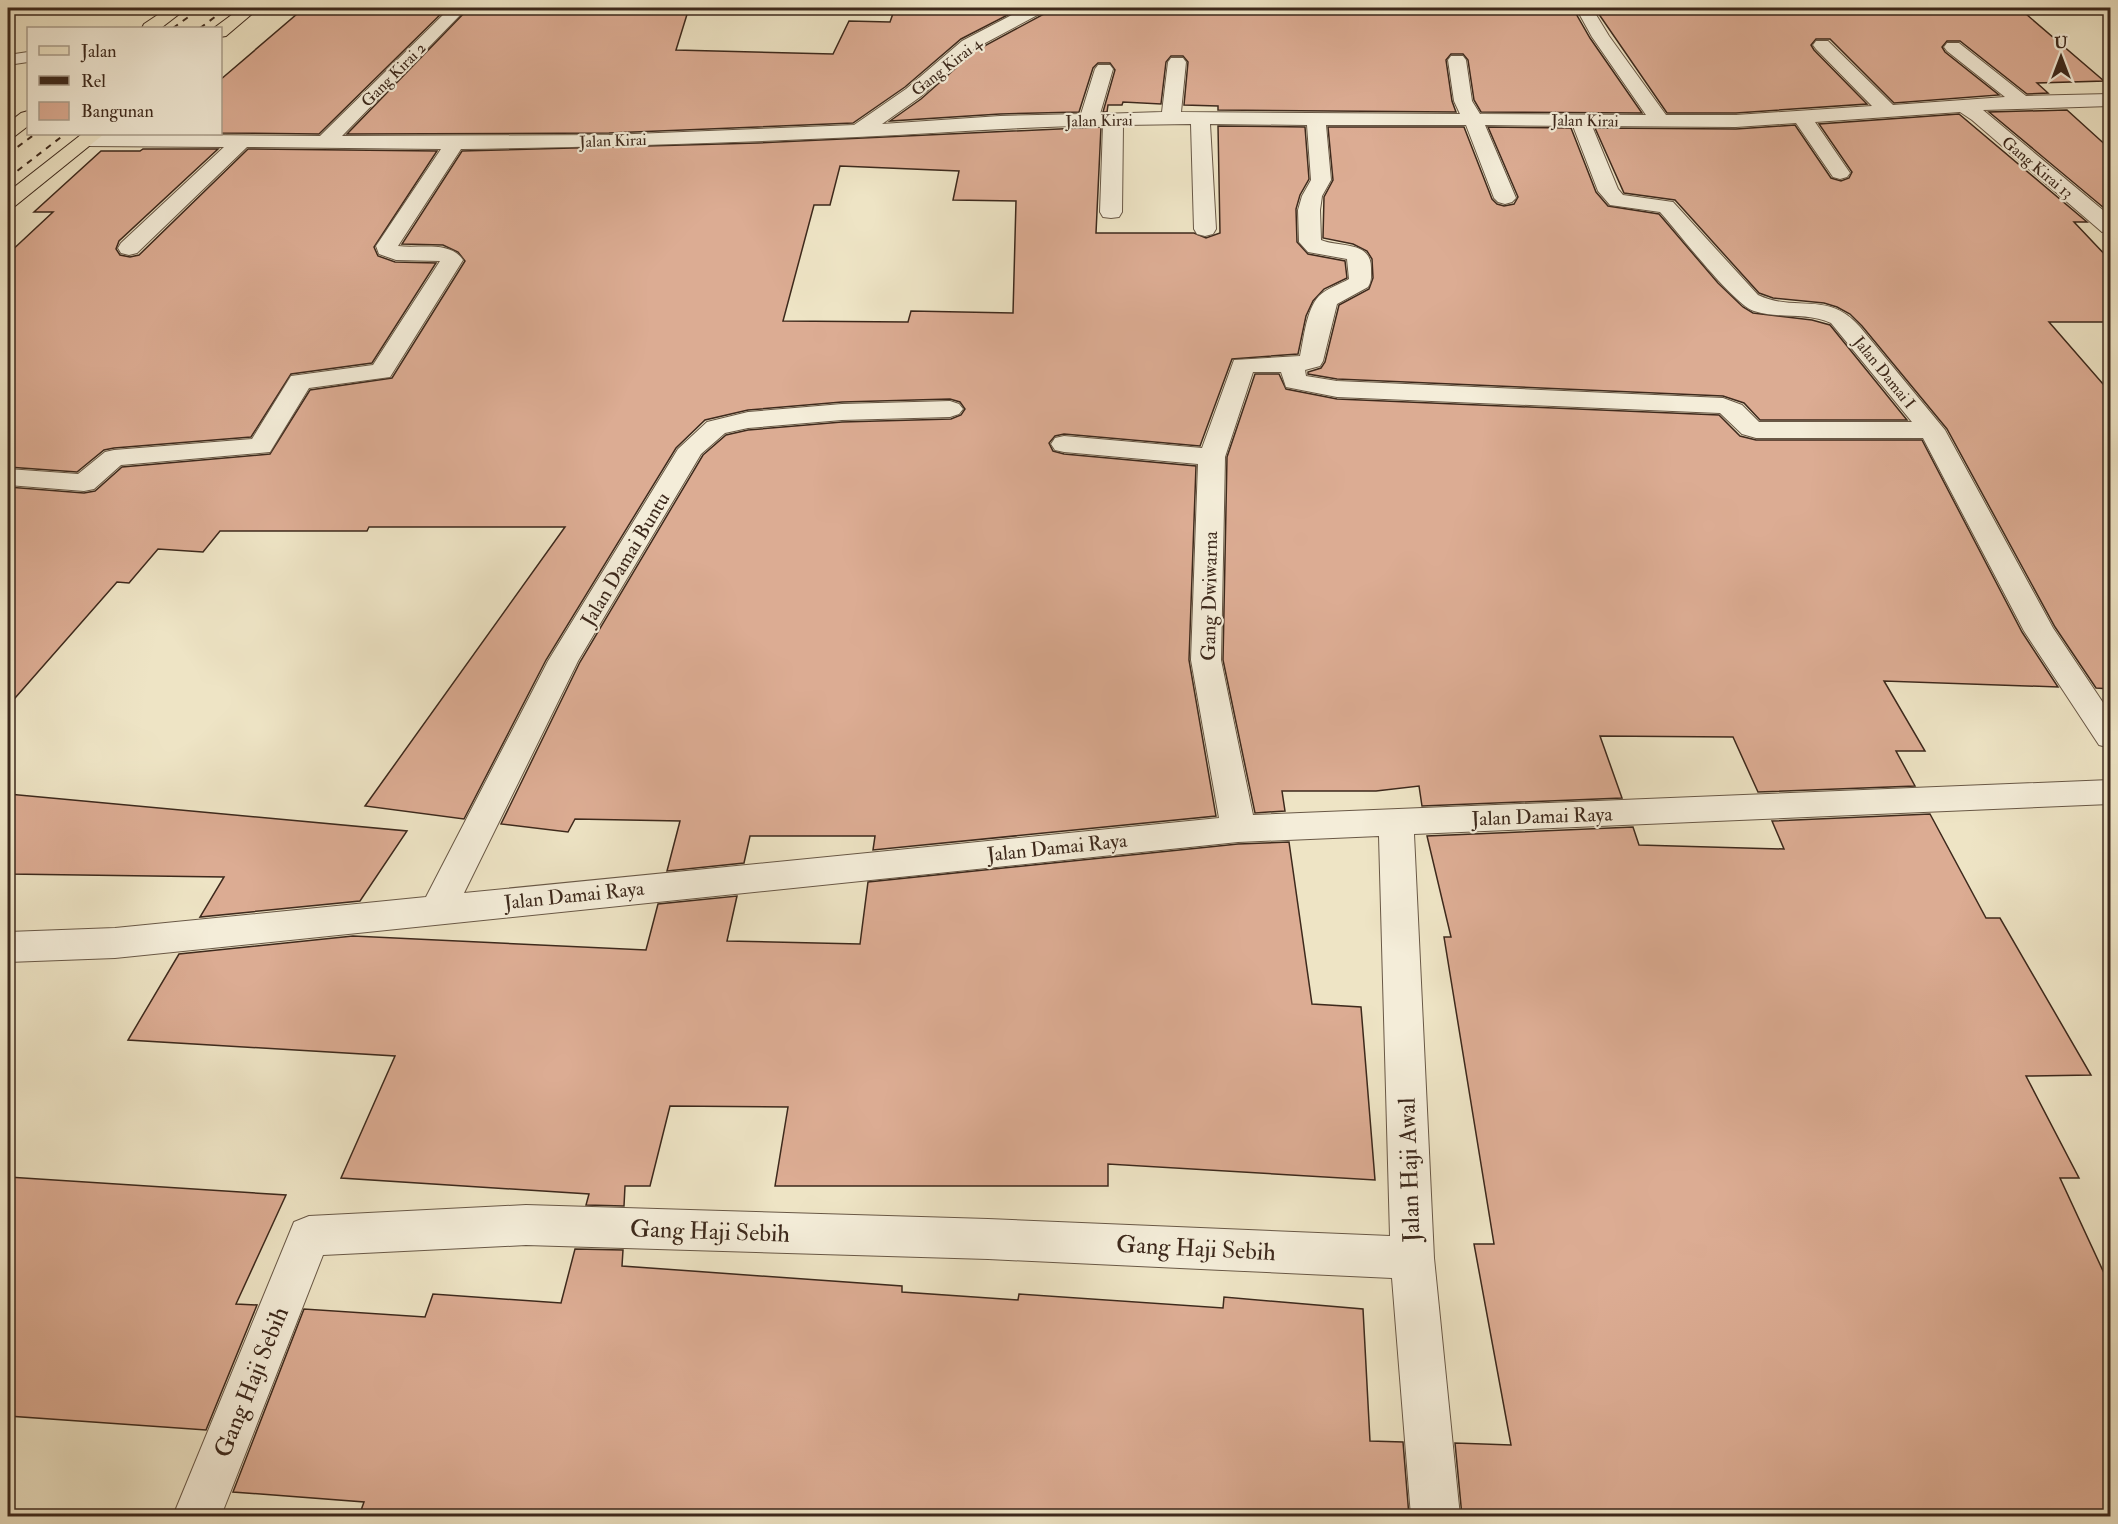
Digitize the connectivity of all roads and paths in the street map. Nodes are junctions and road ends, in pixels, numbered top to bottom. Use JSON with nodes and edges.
{"nodes":[{"id":1,"x":179,"y":8,"type":"edge"},
{"id":2,"x":251,"y":8,"type":"edge"},
{"id":3,"x":459,"y":8,"type":"edge"},
{"id":4,"x":1037,"y":8,"type":"edge"},
{"id":5,"x":1584,"y":8,"type":"edge"},
{"id":6,"x":151,"y":27,"type":"edge"},
{"id":7,"x":222,"y":30,"type":"edge"},
{"id":8,"x":1822,"y":45,"type":"dead end"},
{"id":9,"x":1953,"y":47,"type":"dead end"},
{"id":10,"x":27,"y":57,"type":"edge"},
{"id":11,"x":8,"y":60,"type":"edge"},
{"id":12,"x":1457,"y":60,"type":"dead end"},
{"id":13,"x":1177,"y":62,"type":"dead end"},
{"id":14,"x":1104,"y":69,"type":"dead end"},
{"id":15,"x":2110,"y":100,"type":"edge"},
{"id":16,"x":2022,"y":102,"type":"junction"},
{"id":17,"x":1965,"y":107,"type":"junction"},
{"id":18,"x":1890,"y":112,"type":"junction"},
{"id":19,"x":1802,"y":117,"type":"junction"},
{"id":20,"x":27,"y":118,"type":"edge"},
{"id":21,"x":1171,"y":118,"type":"junction"},
{"id":22,"x":1200,"y":118,"type":"junction"},
{"id":23,"x":1113,"y":119,"type":"junction"},
{"id":24,"x":1473,"y":119,"type":"junction"},
{"id":25,"x":1089,"y":120,"type":"junction"},
{"id":26,"x":1316,"y":120,"type":"junction"},
{"id":27,"x":1580,"y":120,"type":"junction"},
{"id":28,"x":1661,"y":122,"type":"junction"},
{"id":29,"x":859,"y":131,"type":"junction"},
{"id":30,"x":8,"y":132,"type":"edge"},
{"id":31,"x":91,"y":136,"type":"edge"},
{"id":32,"x":243,"y":140,"type":"junction"},
{"id":33,"x":326,"y":141,"type":"junction"},
{"id":34,"x":455,"y":143,"type":"junction"},
{"id":35,"x":1840,"y":174,"type":"dead end"},
{"id":36,"x":1505,"y":198,"type":"dead end"},
{"id":37,"x":8,"y":202,"type":"edge"},
{"id":38,"x":1111,"y":212,"type":"dead end"},
{"id":39,"x":2110,"y":227,"type":"edge"},
{"id":40,"x":1205,"y":229,"type":"dead end"},
{"id":41,"x":129,"y":248,"type":"dead end"},
{"id":42,"x":1292,"y":365,"type":"junction"},
{"id":43,"x":950,"y":409,"type":"dead end"},
{"id":44,"x":1932,"y":430,"type":"junction"},
{"id":45,"x":1064,"y":444,"type":"dead end"},
{"id":46,"x":1212,"y":457,"type":"junction"},
{"id":47,"x":8,"y":477,"type":"edge"},
{"id":48,"x":2110,"y":737,"type":"edge"},
{"id":49,"x":2110,"y":792,"type":"edge"},
{"id":50,"x":1396,"y":822,"type":"junction"},
{"id":51,"x":1238,"y":829,"type":"junction"},
{"id":52,"x":438,"y":909,"type":"junction"},
{"id":53,"x":8,"y":947,"type":"edge"},
{"id":54,"x":1412,"y":1258,"type":"junction"},
{"id":55,"x":197,"y":1516,"type":"edge"},
{"id":56,"x":1436,"y":1516,"type":"edge"}],
"edges":[{"from":1,"to":6,"type":"main road"},
{"from":2,"to":7,"type":"main road"},
{"from":3,"to":33,"type":"street","name":"Gang Kirai 2"},
{"from":4,"to":29,"type":"street","name":"Gang Kirai 4"},
{"from":5,"to":28,"type":"street"},
{"from":8,"to":18,"type":"street"},
{"from":9,"to":16,"type":"street"},
{"from":10,"to":11,"type":"lane"},
{"from":12,"to":24,"type":"street"},
{"from":13,"to":21,"type":"street"},
{"from":14,"to":25,"type":"street"},
{"from":15,"to":16,"type":"street","name":"Jalan Kirai"},
{"from":16,"to":17,"type":"street","name":"Jalan Kirai"},
{"from":17,"to":18,"type":"street","name":"Jalan Kirai"},
{"from":17,"to":39,"type":"street","name":"Gang Kirai 13"},
{"from":18,"to":19,"type":"street","name":"Jalan Kirai"},
{"from":19,"to":28,"type":"street","name":"Jalan Kirai"},
{"from":19,"to":35,"type":"street"},
{"from":20,"to":30,"type":"main road"},
{"from":21,"to":22,"type":"street","name":"Jalan Kirai"},
{"from":21,"to":23,"type":"street","name":"Jalan Kirai"},
{"from":22,"to":26,"type":"street","name":"Jalan Kirai"},
{"from":22,"to":40,"type":"street"},
{"from":23,"to":25,"type":"street","name":"Jalan Kirai"},
{"from":23,"to":38,"type":"street"},
{"from":24,"to":26,"type":"street","name":"Jalan Kirai"},
{"from":24,"to":27,"type":"street","name":"Jalan Kirai"},
{"from":24,"to":36,"type":"street"},
{"from":25,"to":29,"type":"street","name":"Jalan Kirai"},
{"from":26,"to":42,"type":"street"},
{"from":27,"to":28,"type":"street","name":"Jalan Kirai"},
{"from":27,"to":44,"type":"street","name":"Jalan Damai I"},
{"from":29,"to":34,"type":"street","name":"Jalan Kirai"},
{"from":31,"to":32,"type":"street","name":"Jalan Kirai"},
{"from":31,"to":37,"type":"main road"},
{"from":32,"to":33,"type":"street","name":"Jalan Kirai"},
{"from":32,"to":41,"type":"street"},
{"from":33,"to":34,"type":"street","name":"Jalan Kirai"},
{"from":34,"to":47,"type":"street"},
{"from":42,"to":44,"type":"street"},
{"from":42,"to":46,"type":"street","name":"Gang Dwiwarna"},
{"from":43,"to":52,"type":"street","name":"Jalan Damai Buntu"},
{"from":44,"to":48,"type":"street","name":"Jalan Damai I"},
{"from":45,"to":46,"type":"street"},
{"from":46,"to":51,"type":"street","name":"Gang Dwiwarna"},
{"from":49,"to":50,"type":"street","name":"Jalan Damai Raya"},
{"from":50,"to":51,"type":"street","name":"Jalan Damai Raya"},
{"from":50,"to":54,"type":"street","name":"Jalan Haji Awal"},
{"from":51,"to":52,"type":"street","name":"Jalan Damai Raya"},
{"from":52,"to":53,"type":"street","name":"Jalan Damai Raya"},
{"from":54,"to":55,"type":"street","name":"Gang Haji Sebih"},
{"from":54,"to":56,"type":"street","name":"Jalan Haji Awal"}]}
